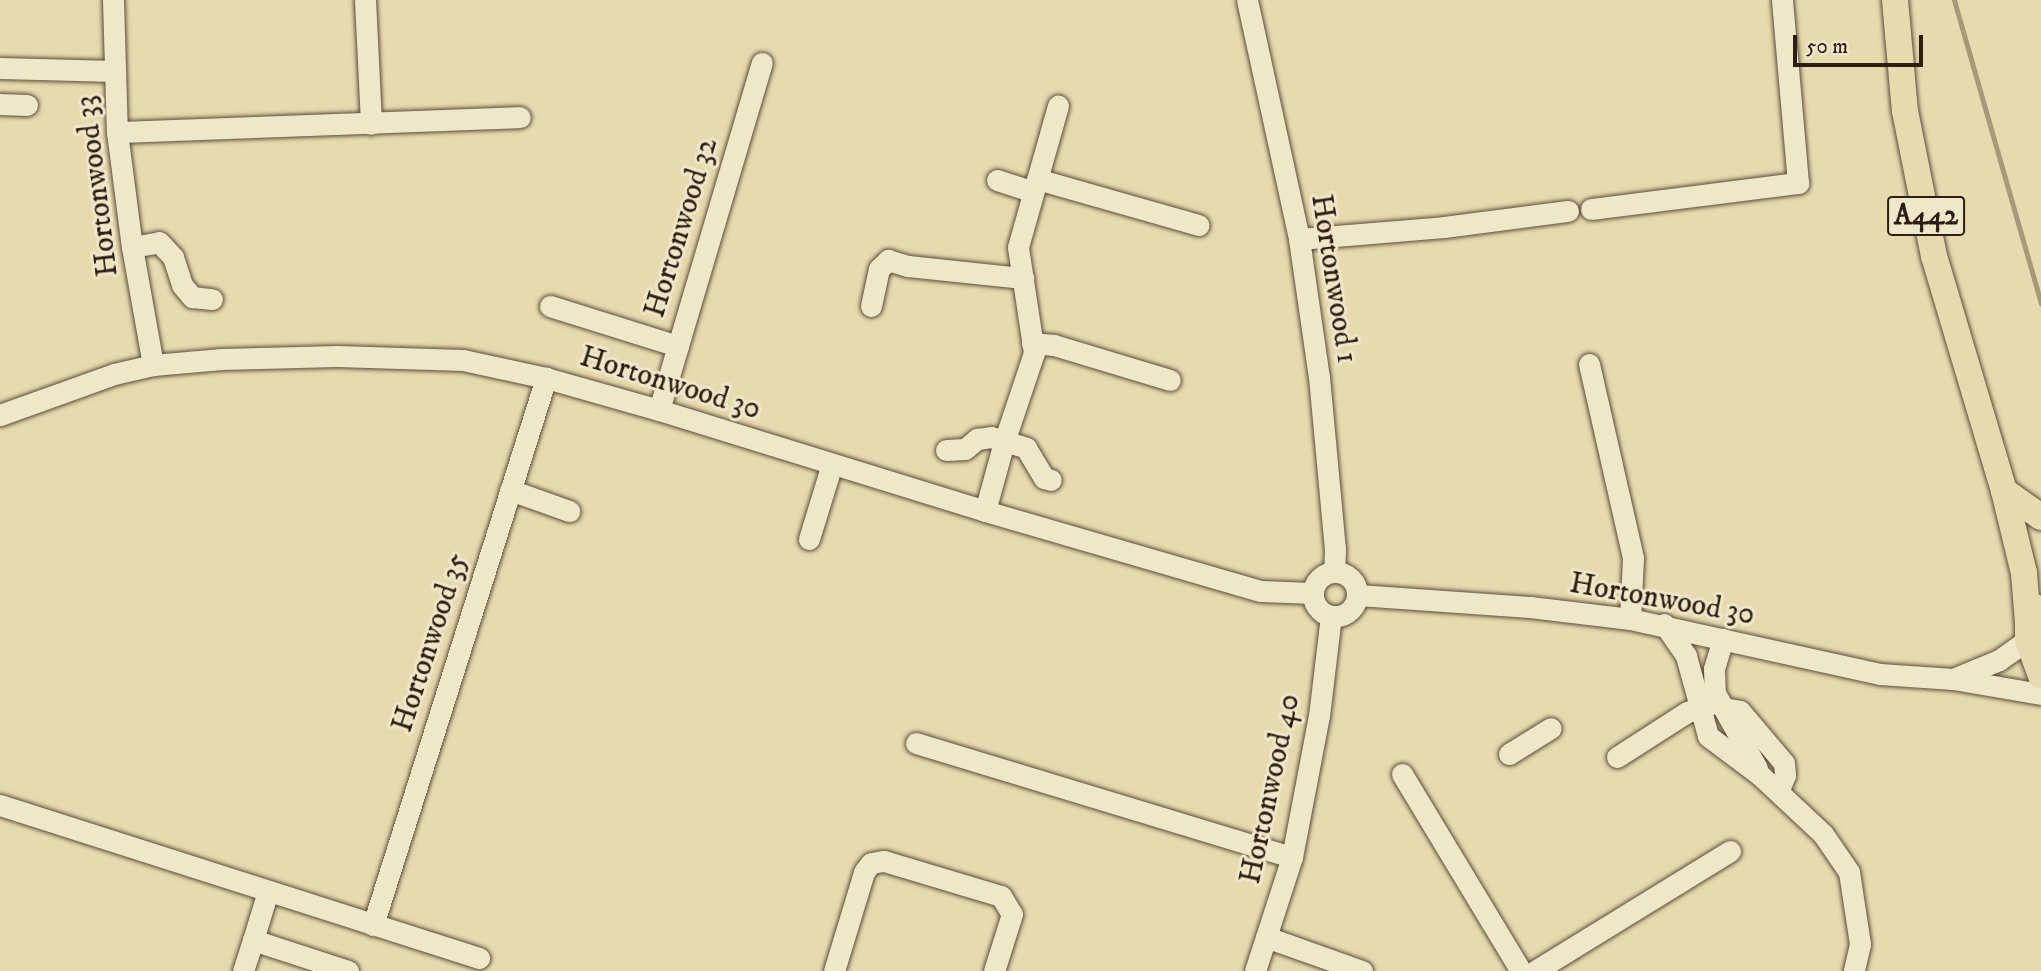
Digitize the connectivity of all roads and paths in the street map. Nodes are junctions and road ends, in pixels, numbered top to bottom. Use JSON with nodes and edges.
{"nodes":[{"id":1,"x":113,"y":0,"type":"edge"},
{"id":2,"x":365,"y":0,"type":"edge"},
{"id":3,"x":1247,"y":0,"type":"edge"},
{"id":4,"x":1782,"y":0,"type":"edge"},
{"id":5,"x":1895,"y":0,"type":"edge"},
{"id":6,"x":762,"y":63,"type":"dead end"},
{"id":7,"x":0,"y":68,"type":"edge"},
{"id":8,"x":115,"y":71,"type":"junction"},
{"id":9,"x":0,"y":104,"type":"edge"},
{"id":10,"x":27,"y":105,"type":"dead end"},
{"id":11,"x":1058,"y":106,"type":"dead end"},
{"id":12,"x":520,"y":117,"type":"dead end"},
{"id":13,"x":371,"y":124,"type":"junction"},
{"id":14,"x":117,"y":132,"type":"junction"},
{"id":15,"x":997,"y":180,"type":"dead end"},
{"id":16,"x":1035,"y":186,"type":"junction"},
{"id":17,"x":1591,"y":209,"type":"dead end"},
{"id":18,"x":1568,"y":211,"type":"dead end"},
{"id":19,"x":1199,"y":225,"type":"dead end"},
{"id":20,"x":1299,"y":239,"type":"junction"},
{"id":21,"x":132,"y":247,"type":"junction"},
{"id":22,"x":1023,"y":278,"type":"junction"},
{"id":23,"x":212,"y":299,"type":"dead end"},
{"id":24,"x":550,"y":306,"type":"dead end"},
{"id":25,"x":870,"y":306,"type":"dead end"},
{"id":26,"x":1032,"y":344,"type":"junction"},
{"id":27,"x":678,"y":346,"type":"junction"},
{"id":28,"x":1589,"y":364,"type":"dead end"},
{"id":29,"x":153,"y":365,"type":"junction"},
{"id":30,"x":546,"y":378,"type":"junction"},
{"id":31,"x":1170,"y":380,"type":"dead end"},
{"id":32,"x":659,"y":410,"type":"junction"},
{"id":33,"x":0,"y":415,"type":"edge"},
{"id":34,"x":1004,"y":442,"type":"junction"},
{"id":35,"x":946,"y":450,"type":"dead end"},
{"id":36,"x":832,"y":464,"type":"junction"},
{"id":37,"x":1051,"y":480,"type":"dead end"},
{"id":38,"x":510,"y":490,"type":"junction"},
{"id":39,"x":2004,"y":491,"type":"junction"},
{"id":40,"x":569,"y":511,"type":"dead end"},
{"id":41,"x":985,"y":511,"type":"junction"},
{"id":42,"x":2041,"y":517,"type":"edge"},
{"id":43,"x":809,"y":539,"type":"dead end"},
{"id":44,"x":1334,"y":572,"type":"junction"},
{"id":45,"x":2041,"y":584,"type":"edge"},
{"id":46,"x":1312,"y":593,"type":"junction"},
{"id":47,"x":1358,"y":595,"type":"junction"},
{"id":48,"x":1331,"y":616,"type":"junction"},
{"id":49,"x":1630,"y":619,"type":"junction"},
{"id":50,"x":1664,"y":624,"type":"junction"},
{"id":51,"x":2028,"y":631,"type":"junction"},
{"id":52,"x":1723,"y":639,"type":"junction"},
{"id":53,"x":2041,"y":677,"type":"edge"},
{"id":54,"x":1954,"y":679,"type":"junction"},
{"id":55,"x":2041,"y":694,"type":"edge"},
{"id":56,"x":1713,"y":703,"type":"junction"},
{"id":57,"x":1551,"y":728,"type":"dead end"},
{"id":58,"x":916,"y":743,"type":"dead end"},
{"id":59,"x":1508,"y":754,"type":"dead end"},
{"id":60,"x":1617,"y":757,"type":"dead end"},
{"id":61,"x":1402,"y":774,"type":"dead end"},
{"id":62,"x":1777,"y":792,"type":"junction"},
{"id":63,"x":0,"y":805,"type":"edge"},
{"id":64,"x":1730,"y":851,"type":"dead end"},
{"id":65,"x":1292,"y":857,"type":"junction"},
{"id":66,"x":268,"y":891,"type":"junction"},
{"id":67,"x":373,"y":925,"type":"junction"},
{"id":68,"x":1266,"y":937,"type":"junction"},
{"id":69,"x":253,"y":940,"type":"junction"},
{"id":70,"x":480,"y":958,"type":"dead end"},
{"id":71,"x":1859,"y":968,"type":"edge"},
{"id":72,"x":243,"y":971,"type":"edge"},
{"id":73,"x":348,"y":971,"type":"edge"},
{"id":74,"x":834,"y":971,"type":"edge"},
{"id":75,"x":994,"y":971,"type":"edge"},
{"id":76,"x":1255,"y":971,"type":"edge"},
{"id":77,"x":1362,"y":971,"type":"edge"},
{"id":78,"x":1521,"y":971,"type":"edge"},
{"id":79,"x":1535,"y":971,"type":"edge"}],
"edges":[{"from":1,"to":8,"type":"street","name":"Hortonwood 33"},
{"from":2,"to":13,"type":"street"},
{"from":3,"to":20,"type":"street","name":"Hortonwood 1"},
{"from":4,"to":17,"type":"street"},
{"from":5,"to":39,"type":"main road","number":"A442"},
{"from":6,"to":27,"type":"street","name":"Hortonwood 32"},
{"from":7,"to":8,"type":"street"},
{"from":8,"to":14,"type":"street","name":"Hortonwood 33"},
{"from":9,"to":10,"type":"street"},
{"from":11,"to":16,"type":"street"},
{"from":12,"to":13,"type":"street"},
{"from":13,"to":14,"type":"street"},
{"from":14,"to":21,"type":"street","name":"Hortonwood 33"},
{"from":15,"to":16,"type":"street"},
{"from":16,"to":19,"type":"street"},
{"from":16,"to":22,"type":"street"},
{"from":18,"to":20,"type":"street"},
{"from":20,"to":44,"type":"street","name":"Hortonwood 1"},
{"from":21,"to":23,"type":"street"},
{"from":21,"to":29,"type":"street","name":"Hortonwood 33"},
{"from":22,"to":25,"type":"street"},
{"from":22,"to":26,"type":"street"},
{"from":24,"to":27,"type":"street"},
{"from":26,"to":31,"type":"street"},
{"from":26,"to":34,"type":"street"},
{"from":27,"to":32,"type":"street","name":"Hortonwood 32"},
{"from":28,"to":49,"type":"street"},
{"from":29,"to":30,"type":"street","name":"Hortonwood 30"},
{"from":29,"to":33,"type":"street","name":"Hortonwood 30"},
{"from":30,"to":32,"type":"street","name":"Hortonwood 30"},
{"from":30,"to":38,"type":"street","name":"Hortonwood 35"},
{"from":32,"to":36,"type":"street","name":"Hortonwood 30"},
{"from":34,"to":35,"type":"street"},
{"from":34,"to":37,"type":"street"},
{"from":34,"to":41,"type":"street"},
{"from":36,"to":41,"type":"street","name":"Hortonwood 30"},
{"from":36,"to":43,"type":"street"},
{"from":38,"to":40,"type":"street"},
{"from":38,"to":67,"type":"street","name":"Hortonwood 35"},
{"from":39,"to":42,"type":"main road"},
{"from":39,"to":51,"type":"main road","number":"A442"},
{"from":41,"to":46,"type":"street","name":"Hortonwood 30"},
{"from":44,"to":46,"type":"street"},
{"from":44,"to":47,"type":"street"},
{"from":45,"to":51,"type":"main road"},
{"from":46,"to":48,"type":"street"},
{"from":47,"to":48,"type":"street"},
{"from":47,"to":49,"type":"street","name":"Hortonwood 30"},
{"from":48,"to":65,"type":"street","name":"Hortonwood 40"},
{"from":49,"to":50,"type":"street","name":"Hortonwood 30"},
{"from":50,"to":52,"type":"street","name":"Hortonwood 30"},
{"from":50,"to":56,"type":"street"},
{"from":51,"to":53,"type":"main road","number":"A442"},
{"from":51,"to":54,"type":"street","name":"Hortonwood 30"},
{"from":52,"to":54,"type":"street","name":"Hortonwood 30"},
{"from":52,"to":56,"type":"street"},
{"from":54,"to":55,"type":"street","name":"Hortonwood 30"},
{"from":56,"to":60,"type":"street"},
{"from":56,"to":62,"type":"street"},
{"from":56,"to":62,"type":"street"},
{"from":57,"to":59,"type":"street"},
{"from":58,"to":65,"type":"street"},
{"from":61,"to":78,"type":"street"},
{"from":62,"to":71,"type":"street"},
{"from":63,"to":66,"type":"street"},
{"from":64,"to":79,"type":"street"},
{"from":65,"to":68,"type":"street","name":"Hortonwood 40"},
{"from":66,"to":67,"type":"street"},
{"from":66,"to":69,"type":"street"},
{"from":67,"to":70,"type":"street"},
{"from":68,"to":76,"type":"street","name":"Hortonwood 40"},
{"from":68,"to":77,"type":"street"},
{"from":69,"to":72,"type":"street"},
{"from":69,"to":73,"type":"street"},
{"from":74,"to":75,"type":"street"}]}
